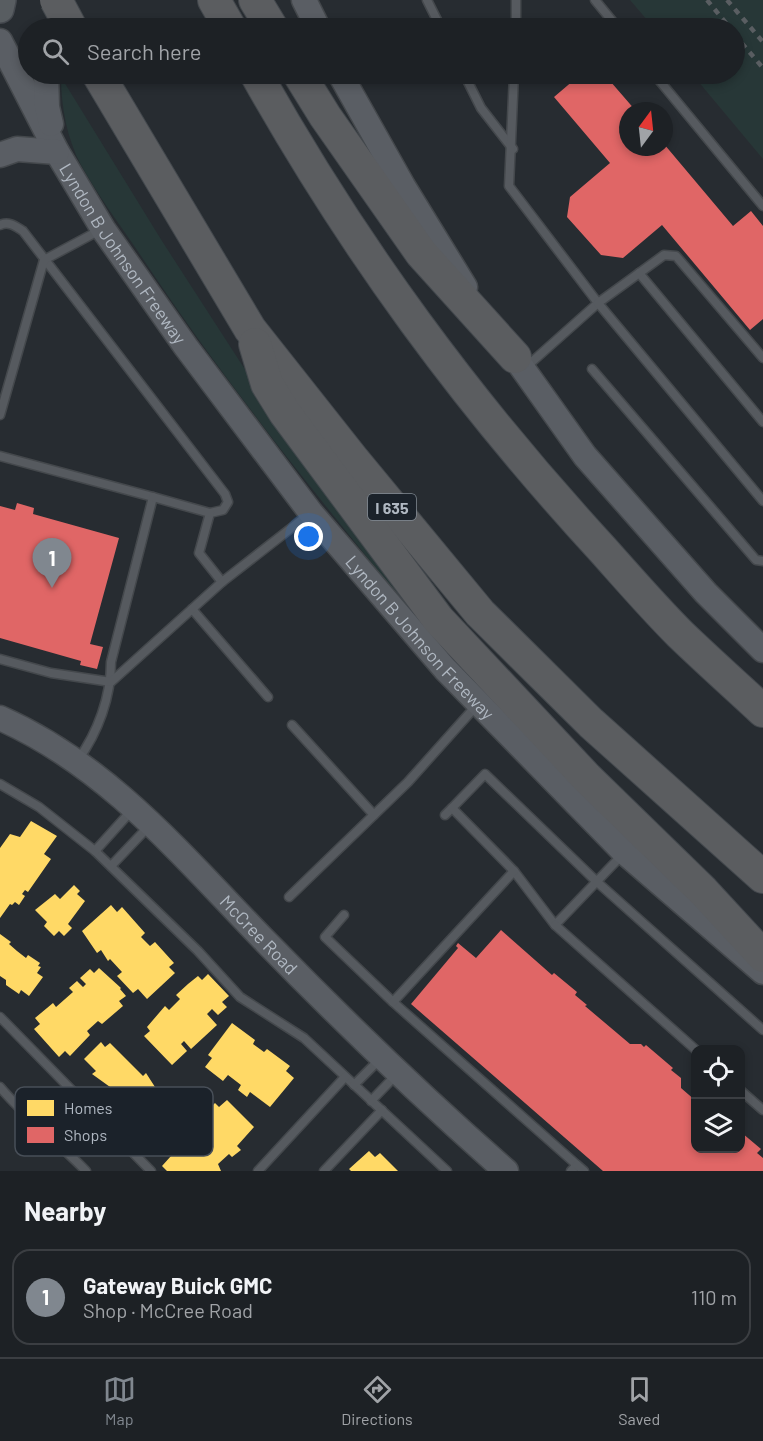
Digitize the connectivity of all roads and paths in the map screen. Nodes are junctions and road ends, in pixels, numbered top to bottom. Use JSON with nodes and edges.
{"nodes":[{"id":1,"x":3,"y":0,"type":"edge"},
{"id":2,"x":56,"y":0,"type":"edge"},
{"id":3,"x":63,"y":0,"type":"edge"},
{"id":4,"x":214,"y":0,"type":"edge"},
{"id":5,"x":255,"y":0,"type":"edge"},
{"id":6,"x":304,"y":0,"type":"edge"},
{"id":7,"x":427,"y":0,"type":"edge"},
{"id":8,"x":516,"y":0,"type":"edge"},
{"id":9,"x":595,"y":0,"type":"edge"},
{"id":10,"x":0,"y":9,"type":"edge"},
{"id":11,"x":59,"y":18,"type":"edge"},
{"id":12,"x":66,"y":18,"type":"edge"},
{"id":13,"x":224,"y":18,"type":"edge"},
{"id":14,"x":266,"y":18,"type":"edge"},
{"id":15,"x":313,"y":18,"type":"edge"},
{"id":16,"x":436,"y":18,"type":"edge"},
{"id":17,"x":516,"y":18,"type":"edge"},
{"id":18,"x":610,"y":18,"type":"edge"},
{"id":19,"x":0,"y":41,"type":"edge"},
{"id":20,"x":18,"y":76,"type":"edge"},
{"id":21,"x":22,"y":84,"type":"edge"},
{"id":22,"x":46,"y":84,"type":"edge"},
{"id":23,"x":104,"y":84,"type":"edge"},
{"id":24,"x":262,"y":84,"type":"edge"},
{"id":25,"x":305,"y":84,"type":"edge"},
{"id":26,"x":346,"y":84,"type":"edge"},
{"id":27,"x":469,"y":84,"type":"edge"},
{"id":28,"x":514,"y":84,"type":"edge"},
{"id":29,"x":662,"y":84,"type":"edge"},
{"id":30,"x":513,"y":149,"type":"junction"},
{"id":31,"x":57,"y":152,"type":"junction"},
{"id":32,"x":0,"y":155,"type":"edge"},
{"id":33,"x":763,"y":206,"type":"edge"},
{"id":34,"x":0,"y":225,"type":"edge"},
{"id":35,"x":103,"y":229,"type":"junction"},
{"id":36,"x":44,"y":260,"type":"junction"},
{"id":37,"x":639,"y":273,"type":"junction"},
{"id":38,"x":597,"y":303,"type":"junction"},
{"id":39,"x":250,"y":329,"type":"junction"},
{"id":40,"x":763,"y":358,"type":"edge"},
{"id":41,"x":520,"y":363,"type":"junction"},
{"id":42,"x":592,"y":369,"type":"dead end"},
{"id":43,"x":0,"y":415,"type":"edge"},
{"id":44,"x":763,"y":422,"type":"edge"},
{"id":45,"x":0,"y":456,"type":"edge"},
{"id":46,"x":153,"y":497,"type":"junction"},
{"id":47,"x":763,"y":501,"type":"edge"},
{"id":48,"x":210,"y":513,"type":"junction"},
{"id":49,"x":311,"y":513,"type":"junction"},
{"id":50,"x":763,"y":561,"type":"edge"},
{"id":51,"x":222,"y":582,"type":"junction"},
{"id":52,"x":192,"y":609,"type":"junction"},
{"id":53,"x":763,"y":650,"type":"edge"},
{"id":54,"x":0,"y":659,"type":"edge"},
{"id":55,"x":111,"y":682,"type":"junction"},
{"id":56,"x":268,"y":697,"type":"dead end"},
{"id":57,"x":478,"y":703,"type":"junction"},
{"id":58,"x":763,"y":711,"type":"edge"},
{"id":59,"x":0,"y":718,"type":"edge"},
{"id":60,"x":292,"y":725,"type":"dead end"},
{"id":61,"x":77,"y":762,"type":"junction"},
{"id":62,"x":0,"y":784,"type":"edge"},
{"id":63,"x":452,"y":808,"type":"junction"},
{"id":64,"x":374,"y":815,"type":"junction"},
{"id":65,"x":445,"y":815,"type":"dead end"},
{"id":66,"x":143,"y":816,"type":"junction"},
{"id":67,"x":95,"y":851,"type":"junction"},
{"id":68,"x":624,"y":852,"type":"junction"},
{"id":69,"x":111,"y":866,"type":"junction"},
{"id":70,"x":514,"y":871,"type":"junction"},
{"id":71,"x":763,"y":877,"type":"edge"},
{"id":72,"x":596,"y":881,"type":"junction"},
{"id":73,"x":289,"y":897,"type":"dead end"},
{"id":74,"x":344,"y":915,"type":"dead end"},
{"id":75,"x":555,"y":925,"type":"junction"},
{"id":76,"x":763,"y":956,"type":"edge"},
{"id":77,"x":763,"y":972,"type":"edge"},
{"id":78,"x":393,"y":1002,"type":"junction"},
{"id":79,"x":0,"y":1017,"type":"edge"},
{"id":80,"x":763,"y":1030,"type":"edge"},
{"id":81,"x":691,"y":1046,"type":"edge"},
{"id":82,"x":389,"y":1065,"type":"junction"},
{"id":83,"x":345,"y":1077,"type":"junction"},
{"id":84,"x":354,"y":1085,"type":"junction"},
{"id":85,"x":0,"y":1087,"type":"edge"},
{"id":86,"x":69,"y":1087,"type":"edge"},
{"id":87,"x":745,"y":1094,"type":"edge"},
{"id":88,"x":371,"y":1101,"type":"junction"},
{"id":89,"x":15,"y":1104,"type":"edge"},
{"id":90,"x":382,"y":1110,"type":"junction"},
{"id":91,"x":763,"y":1110,"type":"edge"},
{"id":92,"x":71,"y":1156,"type":"edge"},
{"id":93,"x":136,"y":1156,"type":"edge"},
{"id":94,"x":574,"y":1168,"type":"edge"},
{"id":95,"x":86,"y":1171,"type":"edge"},
{"id":96,"x":151,"y":1171,"type":"edge"},
{"id":97,"x":258,"y":1171,"type":"edge"},
{"id":98,"x":324,"y":1171,"type":"edge"},
{"id":99,"x":447,"y":1171,"type":"edge"},
{"id":100,"x":506,"y":1171,"type":"edge"},
{"id":101,"x":584,"y":1171,"type":"edge"}],
"edges":[{"from":1,"to":10,"type":"main road"},
{"from":2,"to":12,"type":"highway","bridge":true},
{"from":3,"to":11,"type":"main road"},
{"from":4,"to":13,"type":"highway"},
{"from":5,"to":14,"type":"highway"},
{"from":6,"to":15,"type":"main road"},
{"from":7,"to":16,"type":"lane"},
{"from":8,"to":17,"type":"lane"},
{"from":9,"to":18,"type":"lane"},
{"from":19,"to":20,"type":"main road","name":"Lyndon B Johnson Freeway"},
{"from":21,"to":31,"type":"main road","name":"Lyndon B Johnson Freeway"},
{"from":22,"to":31,"type":"main road"},
{"from":23,"to":39,"type":"highway","number":"I 635"},
{"from":24,"to":58,"type":"highway"},
{"from":25,"to":41,"type":"highway"},
{"from":26,"to":41,"type":"main road"},
{"from":27,"to":30,"type":"lane"},
{"from":28,"to":30,"type":"lane"},
{"from":29,"to":33,"type":"lane"},
{"from":30,"to":38,"type":"lane"},
{"from":31,"to":32,"type":"main road"},
{"from":31,"to":35,"type":"main road","name":"Lyndon B Johnson Freeway"},
{"from":34,"to":36,"type":"lane"},
{"from":35,"to":36,"type":"lane"},
{"from":35,"to":49,"type":"main road","name":"Lyndon B Johnson Freeway"},
{"from":36,"to":43,"type":"lane"},
{"from":36,"to":48,"type":"lane"},
{"from":37,"to":38,"type":"lane"},
{"from":37,"to":40,"type":"lane"},
{"from":37,"to":44,"type":"lane"},
{"from":38,"to":41,"type":"lane"},
{"from":38,"to":47,"type":"lane"},
{"from":39,"to":71,"type":"highway","number":"I 635"},
{"from":39,"to":76,"type":"highway"},
{"from":41,"to":53,"type":"main road"},
{"from":42,"to":50,"type":"lane"},
{"from":45,"to":46,"type":"lane"},
{"from":46,"to":48,"type":"lane"},
{"from":46,"to":55,"type":"lane"},
{"from":48,"to":51,"type":"lane"},
{"from":49,"to":51,"type":"lane"},
{"from":49,"to":57,"type":"main road","name":"Lyndon B Johnson Freeway"},
{"from":51,"to":52,"type":"lane"},
{"from":52,"to":55,"type":"lane"},
{"from":52,"to":56,"type":"lane"},
{"from":54,"to":55,"type":"lane"},
{"from":55,"to":61,"type":"lane"},
{"from":57,"to":64,"type":"lane"},
{"from":57,"to":68,"type":"main road","name":"Lyndon B Johnson Freeway"},
{"from":59,"to":61,"type":"main road","name":"McCree Road"},
{"from":60,"to":64,"type":"lane"},
{"from":61,"to":66,"type":"main road","name":"McCree Road"},
{"from":62,"to":67,"type":"lane"},
{"from":63,"to":65,"type":"lane"},
{"from":63,"to":70,"type":"lane"},
{"from":63,"to":72,"type":"lane"},
{"from":64,"to":73,"type":"lane"},
{"from":66,"to":67,"type":"lane"},
{"from":66,"to":69,"type":"lane"},
{"from":66,"to":82,"type":"main road","name":"McCree Road"},
{"from":67,"to":69,"type":"lane"},
{"from":68,"to":72,"type":"lane"},
{"from":68,"to":77,"type":"main road","name":"Lyndon B Johnson Freeway"},
{"from":69,"to":83,"type":"lane"},
{"from":70,"to":75,"type":"lane"},
{"from":70,"to":78,"type":"lane"},
{"from":72,"to":75,"type":"lane"},
{"from":72,"to":80,"type":"lane"},
{"from":74,"to":78,"type":"lane"},
{"from":75,"to":81,"type":"lane"},
{"from":78,"to":94,"type":"lane"},
{"from":79,"to":86,"type":"lane"},
{"from":82,"to":84,"type":"lane"},
{"from":82,"to":88,"type":"lane"},
{"from":82,"to":100,"type":"main road","name":"McCree Road"},
{"from":83,"to":84,"type":"lane"},
{"from":83,"to":97,"type":"lane"},
{"from":84,"to":88,"type":"lane"},
{"from":85,"to":89,"type":"lane"},
{"from":87,"to":91,"type":"lane"},
{"from":88,"to":90,"type":"lane"},
{"from":90,"to":98,"type":"lane"},
{"from":90,"to":99,"type":"lane"},
{"from":92,"to":95,"type":"lane"},
{"from":93,"to":96,"type":"lane"},
{"from":94,"to":101,"type":"lane"}]}
